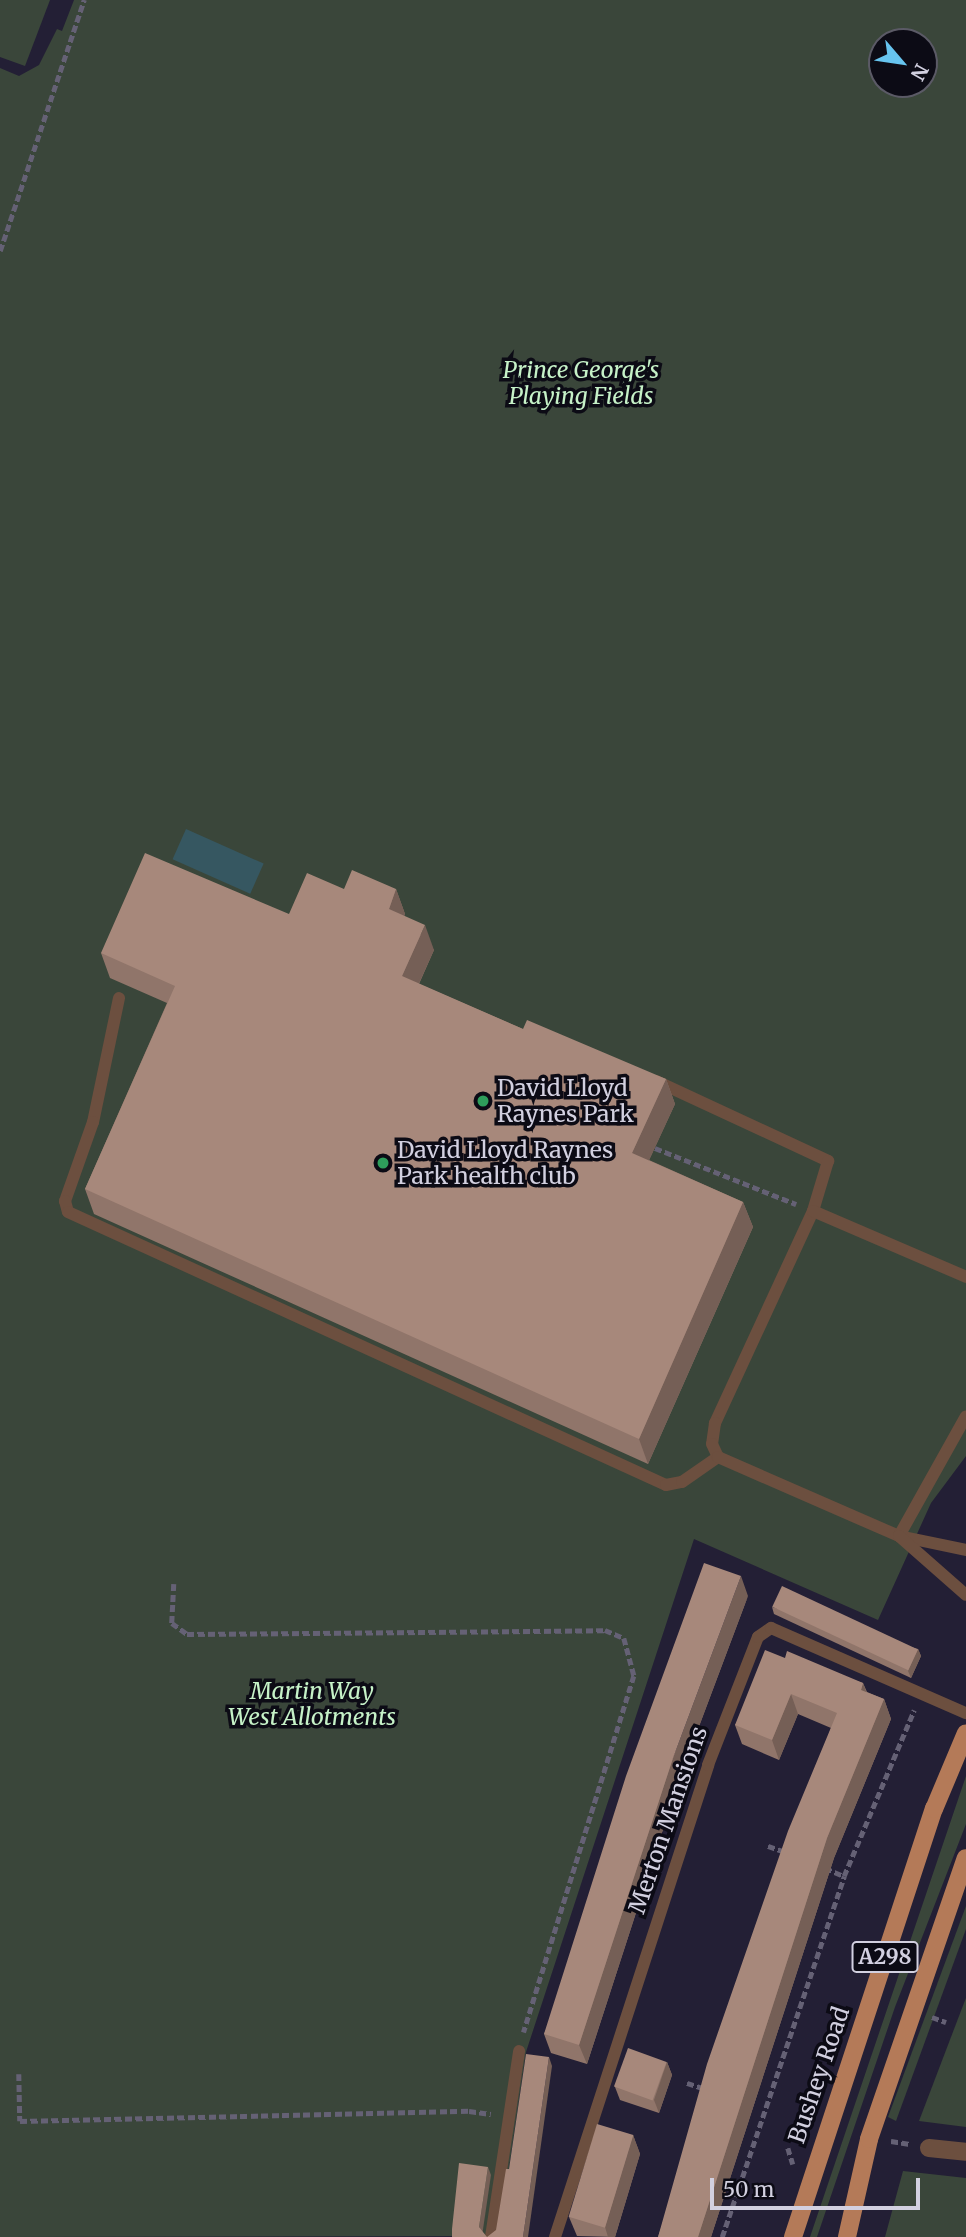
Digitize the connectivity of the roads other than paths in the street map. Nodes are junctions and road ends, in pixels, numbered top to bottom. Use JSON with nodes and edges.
{"nodes":[{"id":1,"x":119,"y":998,"type":"dead end"},
{"id":2,"x":646,"y":1077,"type":"edge"},
{"id":3,"x":813,"y":1211,"type":"junction"},
{"id":4,"x":966,"y":1277,"type":"edge"},
{"id":5,"x":966,"y":1416,"type":"edge"},
{"id":6,"x":718,"y":1457,"type":"junction"},
{"id":7,"x":899,"y":1536,"type":"junction"},
{"id":8,"x":966,"y":1550,"type":"edge"},
{"id":9,"x":966,"y":1595,"type":"edge"},
{"id":10,"x":966,"y":1713,"type":"edge"},
{"id":11,"x":966,"y":1733,"type":"edge"},
{"id":12,"x":966,"y":1858,"type":"edge"},
{"id":13,"x":519,"y":2051,"type":"road end"},
{"id":14,"x":929,"y":2148,"type":"dead end"},
{"id":15,"x":966,"y":2152,"type":"edge"},
{"id":16,"x":491,"y":2237,"type":"edge"},
{"id":17,"x":555,"y":2237,"type":"edge"},
{"id":18,"x":793,"y":2237,"type":"edge"},
{"id":19,"x":847,"y":2237,"type":"edge"}],
"edges":[{"from":1,"to":6,"type":"lane"},
{"from":2,"to":3,"type":"lane"},
{"from":3,"to":4,"type":"lane"},
{"from":3,"to":6,"type":"lane"},
{"from":5,"to":7,"type":"lane"},
{"from":6,"to":7,"type":"lane"},
{"from":7,"to":8,"type":"lane"},
{"from":7,"to":9,"type":"lane"},
{"from":10,"to":17,"type":"lane","name":"Merton Mansions"},
{"from":11,"to":18,"type":"main road","name":"Bushey Road","number":"A298"},
{"from":12,"to":19,"type":"main road","number":"A298"},
{"from":13,"to":16,"type":"lane"},
{"from":14,"to":15,"type":"street"}]}
